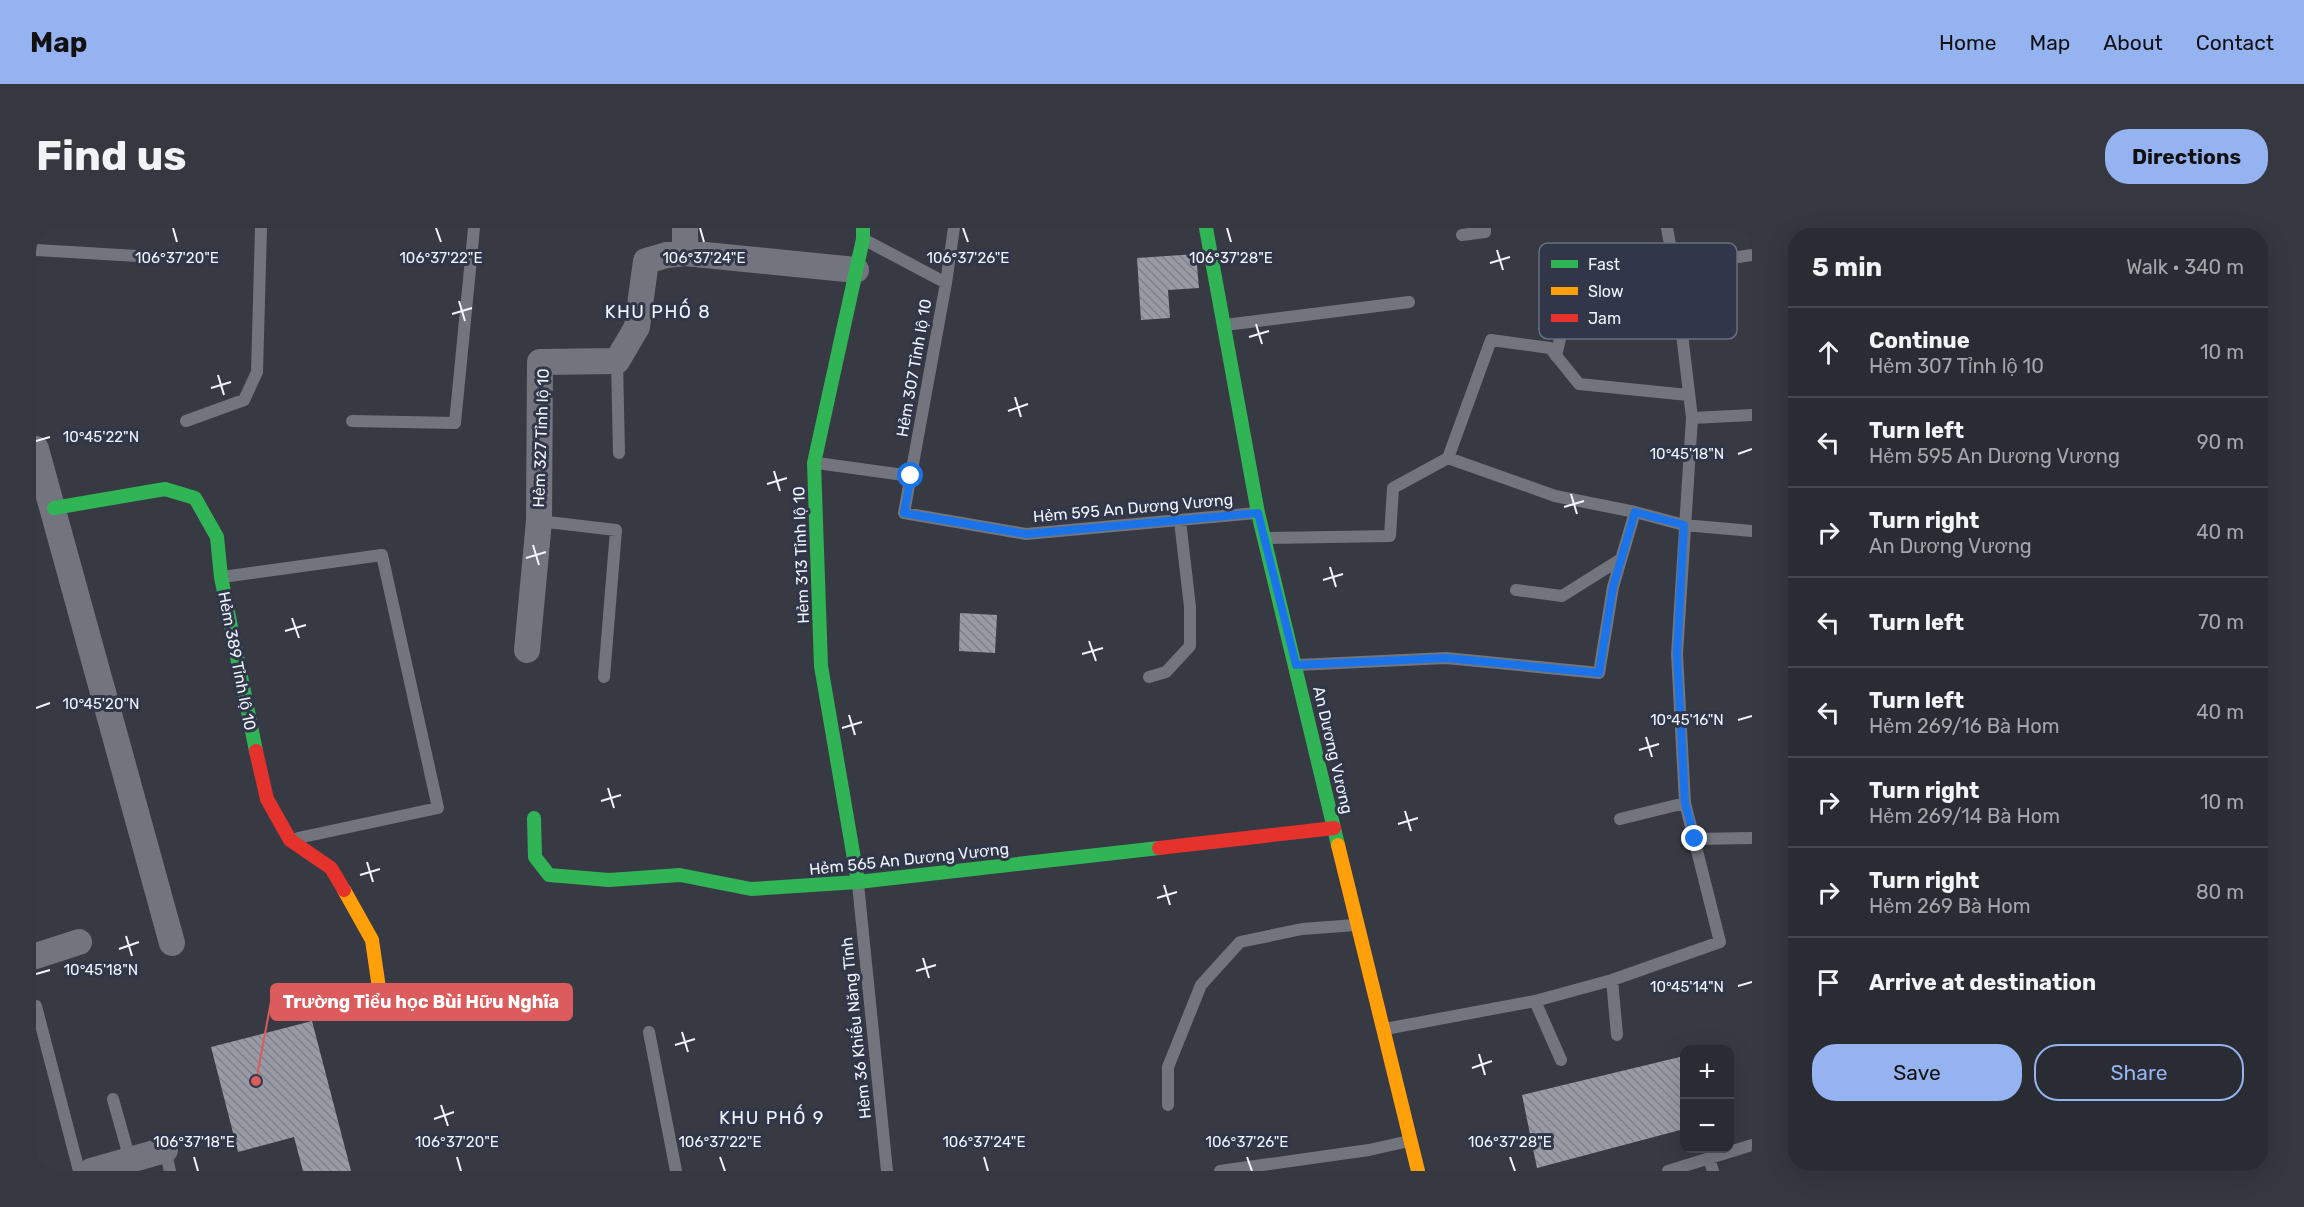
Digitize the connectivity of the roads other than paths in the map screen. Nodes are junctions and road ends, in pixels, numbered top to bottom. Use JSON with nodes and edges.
{"nodes":[{"id":1,"x":261,"y":228,"type":"edge"},
{"id":2,"x":474,"y":228,"type":"edge"},
{"id":3,"x":954,"y":228,"type":"edge"},
{"id":4,"x":1206,"y":228,"type":"edge"},
{"id":5,"x":1485,"y":228,"type":"edge"},
{"id":6,"x":1667,"y":228,"type":"edge"},
{"id":7,"x":863,"y":234,"type":"edge"},
{"id":8,"x":1462,"y":235,"type":"dead end"},
{"id":9,"x":685,"y":241,"type":"edge"},
{"id":10,"x":1669,"y":243,"type":"edge"},
{"id":11,"x":36,"y":250,"type":"edge"},
{"id":12,"x":1752,"y":255,"type":"edge"},
{"id":13,"x":154,"y":257,"type":"dead end"},
{"id":14,"x":1737,"y":257,"type":"edge"},
{"id":15,"x":856,"y":270,"type":"junction"},
{"id":16,"x":946,"y":284,"type":"junction"},
{"id":17,"x":1409,"y":302,"type":"dead end"},
{"id":18,"x":1224,"y":325,"type":"junction"},
{"id":19,"x":1561,"y":339,"type":"edge"},
{"id":20,"x":1682,"y":339,"type":"edge"},
{"id":21,"x":1557,"y":356,"type":"junction"},
{"id":22,"x":617,"y":361,"type":"junction"},
{"id":23,"x":1688,"y":395,"type":"junction"},
{"id":24,"x":1752,"y":415,"type":"edge"},
{"id":25,"x":1692,"y":418,"type":"junction"},
{"id":26,"x":186,"y":421,"type":"dead end"},
{"id":27,"x":351,"y":421,"type":"dead end"},
{"id":28,"x":36,"y":449,"type":"edge"},
{"id":29,"x":619,"y":453,"type":"dead end"},
{"id":30,"x":1448,"y":458,"type":"junction"},
{"id":31,"x":814,"y":463,"type":"junction"},
{"id":32,"x":911,"y":476,"type":"junction"},
{"id":33,"x":54,"y":508,"type":"junction"},
{"id":34,"x":1635,"y":512,"type":"junction"},
{"id":35,"x":904,"y":513,"type":"joint"},
{"id":36,"x":1258,"y":513,"type":"junction"},
{"id":37,"x":539,"y":520,"type":"junction"},
{"id":38,"x":1180,"y":521,"type":"junction"},
{"id":39,"x":1684,"y":525,"type":"junction"},
{"id":40,"x":1752,"y":531,"type":"edge"},
{"id":41,"x":1266,"y":538,"type":"junction"},
{"id":42,"x":1622,"y":559,"type":"junction"},
{"id":43,"x":220,"y":577,"type":"junction"},
{"id":44,"x":1516,"y":590,"type":"dead end"},
{"id":45,"x":527,"y":650,"type":"dead end"},
{"id":46,"x":1296,"y":665,"type":"junction"},
{"id":47,"x":604,"y":677,"type":"dead end"},
{"id":48,"x":1149,"y":677,"type":"dead end"},
{"id":49,"x":1685,"y":803,"type":"junction"},
{"id":50,"x":534,"y":818,"type":"dead end"},
{"id":51,"x":1620,"y":819,"type":"dead end"},
{"id":52,"x":1334,"y":828,"type":"junction"},
{"id":53,"x":1752,"y":838,"type":"edge"},
{"id":54,"x":1695,"y":839,"type":"junction"},
{"id":55,"x":290,"y":840,"type":"junction"},
{"id":56,"x":858,"y":882,"type":"junction"},
{"id":57,"x":1356,"y":925,"type":"junction"},
{"id":58,"x":79,"y":942,"type":"dead end"},
{"id":59,"x":172,"y":943,"type":"dead end"},
{"id":60,"x":36,"y":956,"type":"edge"},
{"id":61,"x":1612,"y":980,"type":"junction"},
{"id":62,"x":380,"y":994,"type":"dead end"},
{"id":63,"x":1535,"y":1001,"type":"junction"},
{"id":64,"x":36,"y":1006,"type":"edge"},
{"id":65,"x":1382,"y":1030,"type":"junction"},
{"id":66,"x":649,"y":1032,"type":"dead end"},
{"id":67,"x":1617,"y":1035,"type":"dead end"},
{"id":68,"x":1561,"y":1060,"type":"dead end"},
{"id":69,"x":113,"y":1099,"type":"dead end"},
{"id":70,"x":1168,"y":1105,"type":"dead end"},
{"id":71,"x":1410,"y":1140,"type":"junction"},
{"id":72,"x":1752,"y":1145,"type":"edge"},
{"id":73,"x":130,"y":1160,"type":"junction"},
{"id":74,"x":167,"y":1161,"type":"edge"},
{"id":75,"x":1711,"y":1165,"type":"edge"},
{"id":76,"x":79,"y":1171,"type":"edge"},
{"id":77,"x":91,"y":1171,"type":"edge"},
{"id":78,"x":676,"y":1171,"type":"edge"},
{"id":79,"x":887,"y":1171,"type":"edge"},
{"id":80,"x":1220,"y":1171,"type":"edge"},
{"id":81,"x":1418,"y":1171,"type":"edge"},
{"id":82,"x":1668,"y":1171,"type":"edge"}],
"edges":[{"from":1,"to":26,"type":"lane"},
{"from":2,"to":27,"type":"lane"},
{"from":3,"to":16,"type":"lane","name":"Hẻm 307 Tỉnh lộ 10"},
{"from":4,"to":18,"type":"street","name":"An Dương Vương"},
{"from":5,"to":8,"type":"lane"},
{"from":6,"to":10,"type":"lane"},
{"from":7,"to":15,"type":"street","name":"Hẻm 313 Tỉnh lộ 10"},
{"from":7,"to":16,"type":"lane"},
{"from":9,"to":15,"type":"street"},
{"from":9,"to":22,"type":"street"},
{"from":11,"to":13,"type":"lane"},
{"from":12,"to":14,"type":"lane"},
{"from":15,"to":31,"type":"street","name":"Hẻm 313 Tỉnh lộ 10"},
{"from":16,"to":32,"type":"lane","name":"Hẻm 307 Tỉnh lộ 10"},
{"from":17,"to":18,"type":"lane"},
{"from":18,"to":36,"type":"street","name":"An Dương Vương"},
{"from":19,"to":21,"type":"lane"},
{"from":20,"to":23,"type":"lane"},
{"from":21,"to":23,"type":"lane"},
{"from":21,"to":30,"type":"lane"},
{"from":22,"to":29,"type":"lane"},
{"from":22,"to":37,"type":"street","name":"Hẻm 327 Tỉnh lộ 10"},
{"from":23,"to":25,"type":"lane"},
{"from":24,"to":25,"type":"lane"},
{"from":25,"to":39,"type":"lane"},
{"from":28,"to":33,"type":"street"},
{"from":30,"to":34,"type":"lane"},
{"from":30,"to":41,"type":"lane"},
{"from":31,"to":32,"type":"lane"},
{"from":31,"to":56,"type":"street","name":"Hẻm 313 Tỉnh lộ 10"},
{"from":32,"to":35,"type":"lane","name":"Hẻm 307 Tỉnh lộ 10"},
{"from":33,"to":43,"type":"street","name":"Hẻm 389 Tỉnh lộ 10"},
{"from":33,"to":59,"type":"street"},
{"from":34,"to":39,"type":"lane"},
{"from":34,"to":42,"type":"lane"},
{"from":35,"to":38,"type":"lane","name":"Hẻm 595 An Dương Vương"},
{"from":36,"to":38,"type":"lane","name":"Hẻm 595 An Dương Vương"},
{"from":36,"to":41,"type":"street","name":"An Dương Vương"},
{"from":37,"to":45,"type":"street","name":"Hẻm 327 Tỉnh lộ 10"},
{"from":37,"to":47,"type":"lane"},
{"from":38,"to":48,"type":"lane"},
{"from":39,"to":40,"type":"lane"},
{"from":39,"to":49,"type":"lane"},
{"from":41,"to":46,"type":"street","name":"An Dương Vương"},
{"from":42,"to":44,"type":"lane"},
{"from":42,"to":46,"type":"lane"},
{"from":43,"to":55,"type":"street","name":"Hẻm 389 Tỉnh lộ 10"},
{"from":43,"to":55,"type":"lane"},
{"from":46,"to":52,"type":"street","name":"An Dương Vương"},
{"from":49,"to":51,"type":"lane"},
{"from":49,"to":54,"type":"lane"},
{"from":50,"to":56,"type":"street","name":"Hẻm 565 An Dương Vương"},
{"from":52,"to":56,"type":"street","name":"Hẻm 565 An Dương Vương"},
{"from":52,"to":57,"type":"street","name":"An Dương Vương"},
{"from":53,"to":54,"type":"lane"},
{"from":54,"to":61,"type":"lane"},
{"from":55,"to":62,"type":"street","name":"Hẻm 389 Tỉnh lộ 10"},
{"from":56,"to":79,"type":"lane","name":"Hẻm 36 Khiếu Năng Tĩnh"},
{"from":57,"to":65,"type":"street","name":"An Dương Vương"},
{"from":57,"to":70,"type":"lane"},
{"from":58,"to":60,"type":"street"},
{"from":61,"to":63,"type":"lane"},
{"from":61,"to":67,"type":"lane"},
{"from":63,"to":65,"type":"lane"},
{"from":63,"to":68,"type":"lane"},
{"from":64,"to":76,"type":"lane"},
{"from":65,"to":71,"type":"street","name":"An Dương Vương"},
{"from":66,"to":78,"type":"lane"},
{"from":69,"to":73,"type":"lane"},
{"from":71,"to":80,"type":"lane"},
{"from":71,"to":81,"type":"street","name":"An Dương Vương"},
{"from":72,"to":75,"type":"lane"},
{"from":73,"to":74,"type":"street"},
{"from":73,"to":77,"type":"street"},
{"from":75,"to":82,"type":"lane"}]}
